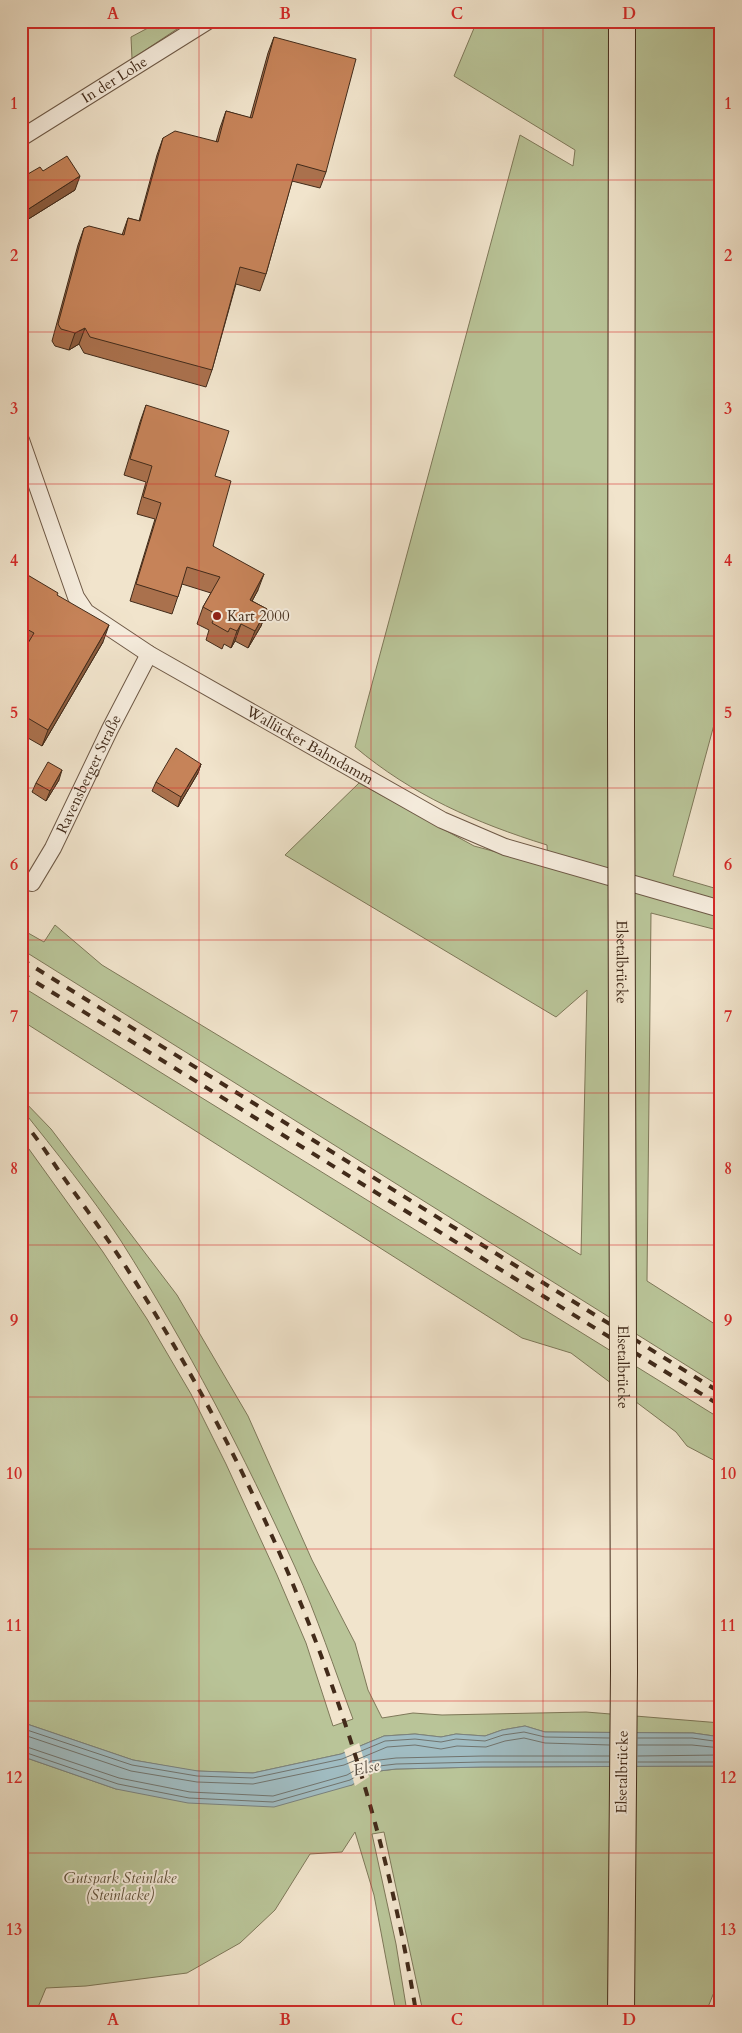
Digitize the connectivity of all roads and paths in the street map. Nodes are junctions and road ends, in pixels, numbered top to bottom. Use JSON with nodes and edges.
{"nodes":[{"id":1,"x":208,"y":21,"type":"edge"},
{"id":2,"x":622,"y":21,"type":"edge"},
{"id":3,"x":21,"y":138,"type":"edge"},
{"id":4,"x":21,"y":440,"type":"edge"},
{"id":5,"x":149,"y":654,"type":"junction"},
{"id":6,"x":21,"y":878,"type":"edge"},
{"id":7,"x":721,"y":909,"type":"edge"},
{"id":8,"x":621,"y":2012,"type":"edge"}],
"edges":[{"from":1,"to":3,"type":"street","name":"In der Lohe"},
{"from":2,"to":8,"type":"main road","name":"Elsetalbrücke","bridge":true},
{"from":4,"to":5,"type":"street","name":"Wallücker Bahndamm"},
{"from":5,"to":6,"type":"street","name":"Ravensberger Straße"},
{"from":5,"to":7,"type":"street","name":"Wallücker Bahndamm"}]}
